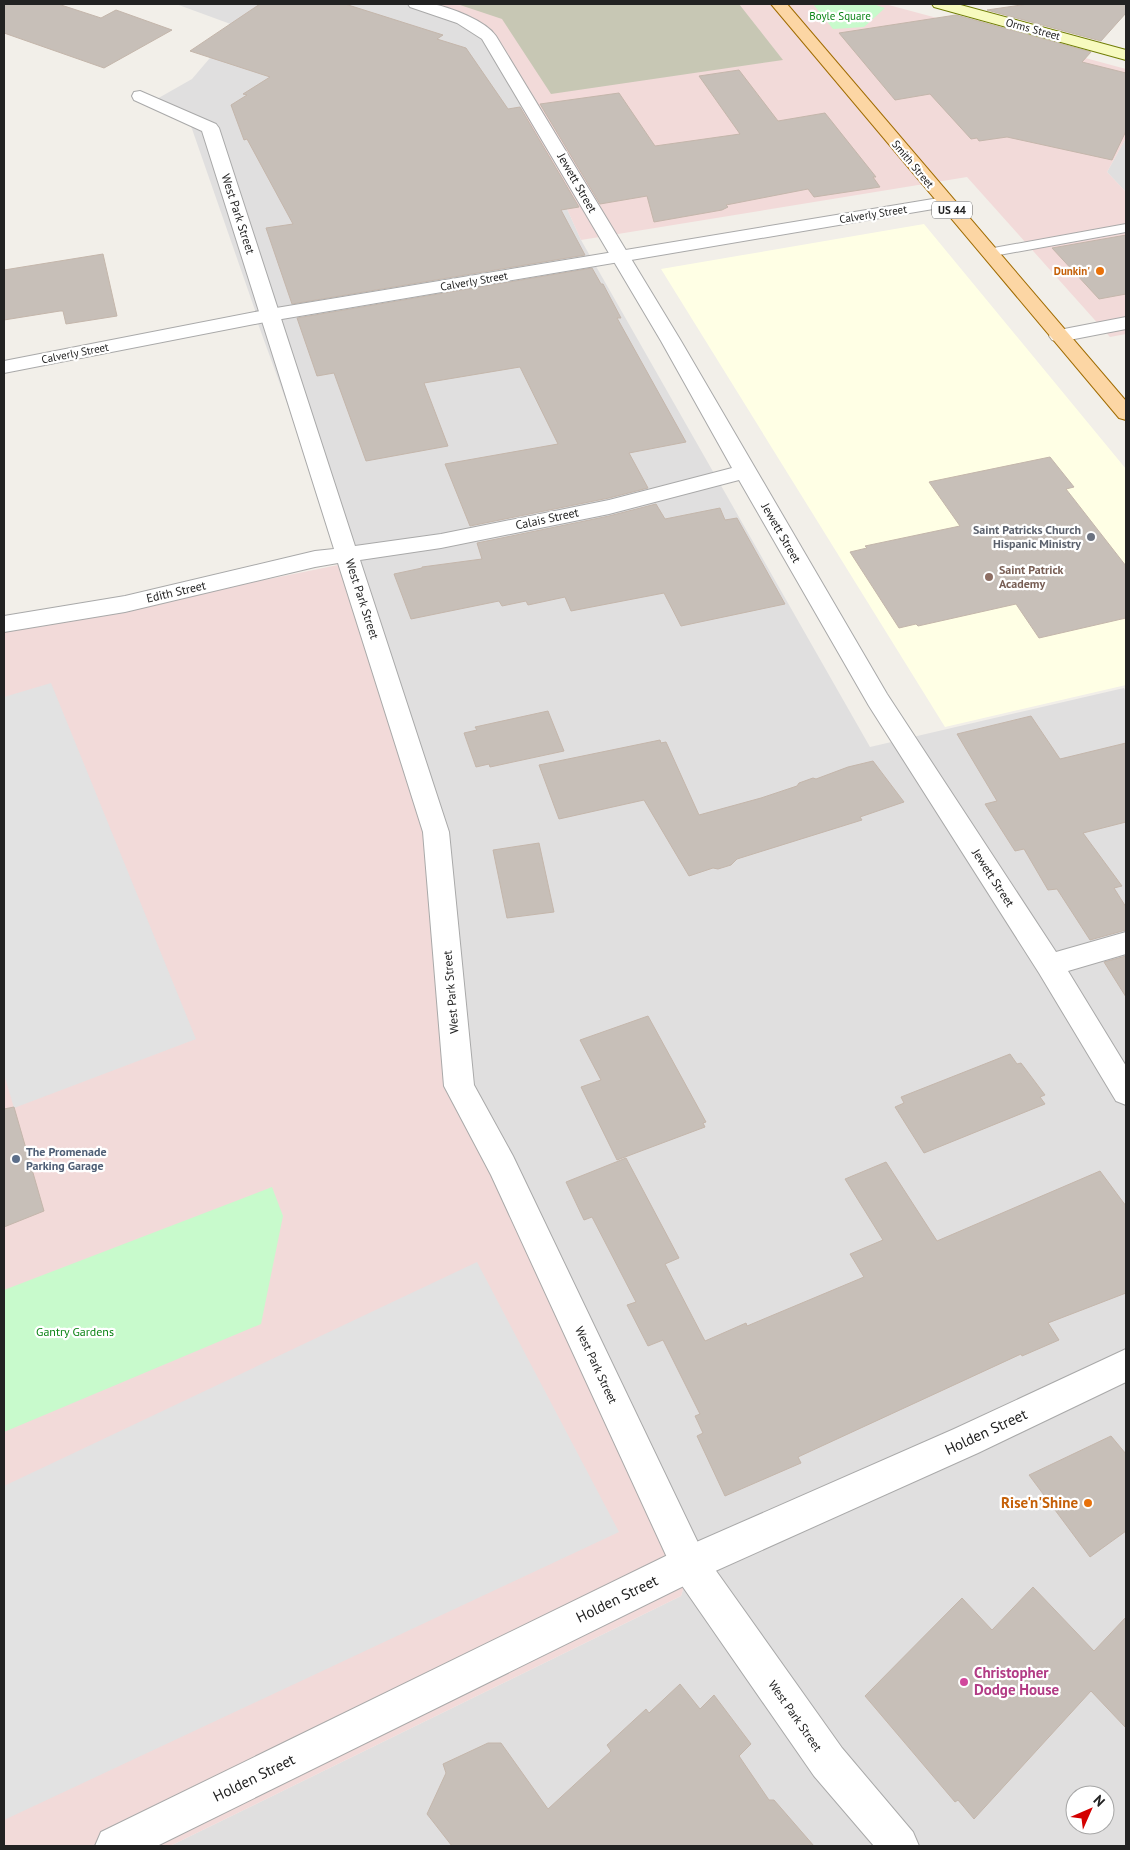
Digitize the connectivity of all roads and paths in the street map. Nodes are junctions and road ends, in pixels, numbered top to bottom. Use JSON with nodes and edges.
{"nodes":[{"id":1,"x":416,"y":4,"type":"edge"},
{"id":2,"x":779,"y":4,"type":"edge"},
{"id":3,"x":940,"y":4,"type":"edge"},
{"id":4,"x":1126,"y":55,"type":"edge"},
{"id":5,"x":140,"y":96,"type":"dead end"},
{"id":6,"x":945,"y":202,"type":"junction"},
{"id":7,"x":1126,"y":228,"type":"edge"},
{"id":8,"x":988,"y":253,"type":"junction"},
{"id":9,"x":620,"y":256,"type":"junction"},
{"id":10,"x":270,"y":315,"type":"junction"},
{"id":11,"x":1126,"y":322,"type":"edge"},
{"id":12,"x":1059,"y":336,"type":"junction"},
{"id":13,"x":4,"y":367,"type":"edge"},
{"id":14,"x":1126,"y":414,"type":"edge"},
{"id":15,"x":744,"y":472,"type":"junction"},
{"id":16,"x":348,"y":556,"type":"junction"},
{"id":17,"x":4,"y":624,"type":"edge"},
{"id":18,"x":1126,"y":943,"type":"edge"},
{"id":19,"x":1049,"y":965,"type":"junction"},
{"id":20,"x":1126,"y":1092,"type":"edge"},
{"id":21,"x":1126,"y":1366,"type":"edge"},
{"id":22,"x":689,"y":1564,"type":"junction"},
{"id":23,"x":115,"y":1846,"type":"edge"},
{"id":24,"x":899,"y":1846,"type":"edge"}],
"edges":[{"from":1,"to":9,"type":"street","name":"Jewett Street"},
{"from":2,"to":6,"type":"main road","name":"Smith Street","number":"US 44"},
{"from":3,"to":4,"type":"main road","name":"Orms Street"},
{"from":5,"to":10,"type":"street","name":"West Park Street"},
{"from":6,"to":8,"type":"main road","name":"Smith Street","number":"US 44"},
{"from":6,"to":9,"type":"street","name":"Calverly Street"},
{"from":7,"to":8,"type":"lane"},
{"from":8,"to":12,"type":"main road","name":"Smith Street","number":"US 44"},
{"from":9,"to":10,"type":"street","name":"Calverly Street"},
{"from":9,"to":15,"type":"street","name":"Jewett Street"},
{"from":10,"to":13,"type":"street","name":"Calverly Street"},
{"from":10,"to":16,"type":"street","name":"West Park Street"},
{"from":11,"to":12,"type":"street"},
{"from":12,"to":14,"type":"main road","name":"Smith Street","number":"US 44"},
{"from":15,"to":16,"type":"street","name":"Calais Street"},
{"from":15,"to":19,"type":"street","name":"Jewett Street"},
{"from":16,"to":17,"type":"street","name":"Edith Street"},
{"from":16,"to":22,"type":"street","name":"West Park Street"},
{"from":18,"to":19,"type":"street"},
{"from":19,"to":20,"type":"street","name":"Jewett Street"},
{"from":21,"to":22,"type":"street","name":"Holden Street"},
{"from":22,"to":23,"type":"street","name":"Holden Street"},
{"from":22,"to":24,"type":"street","name":"West Park Street"}]}
